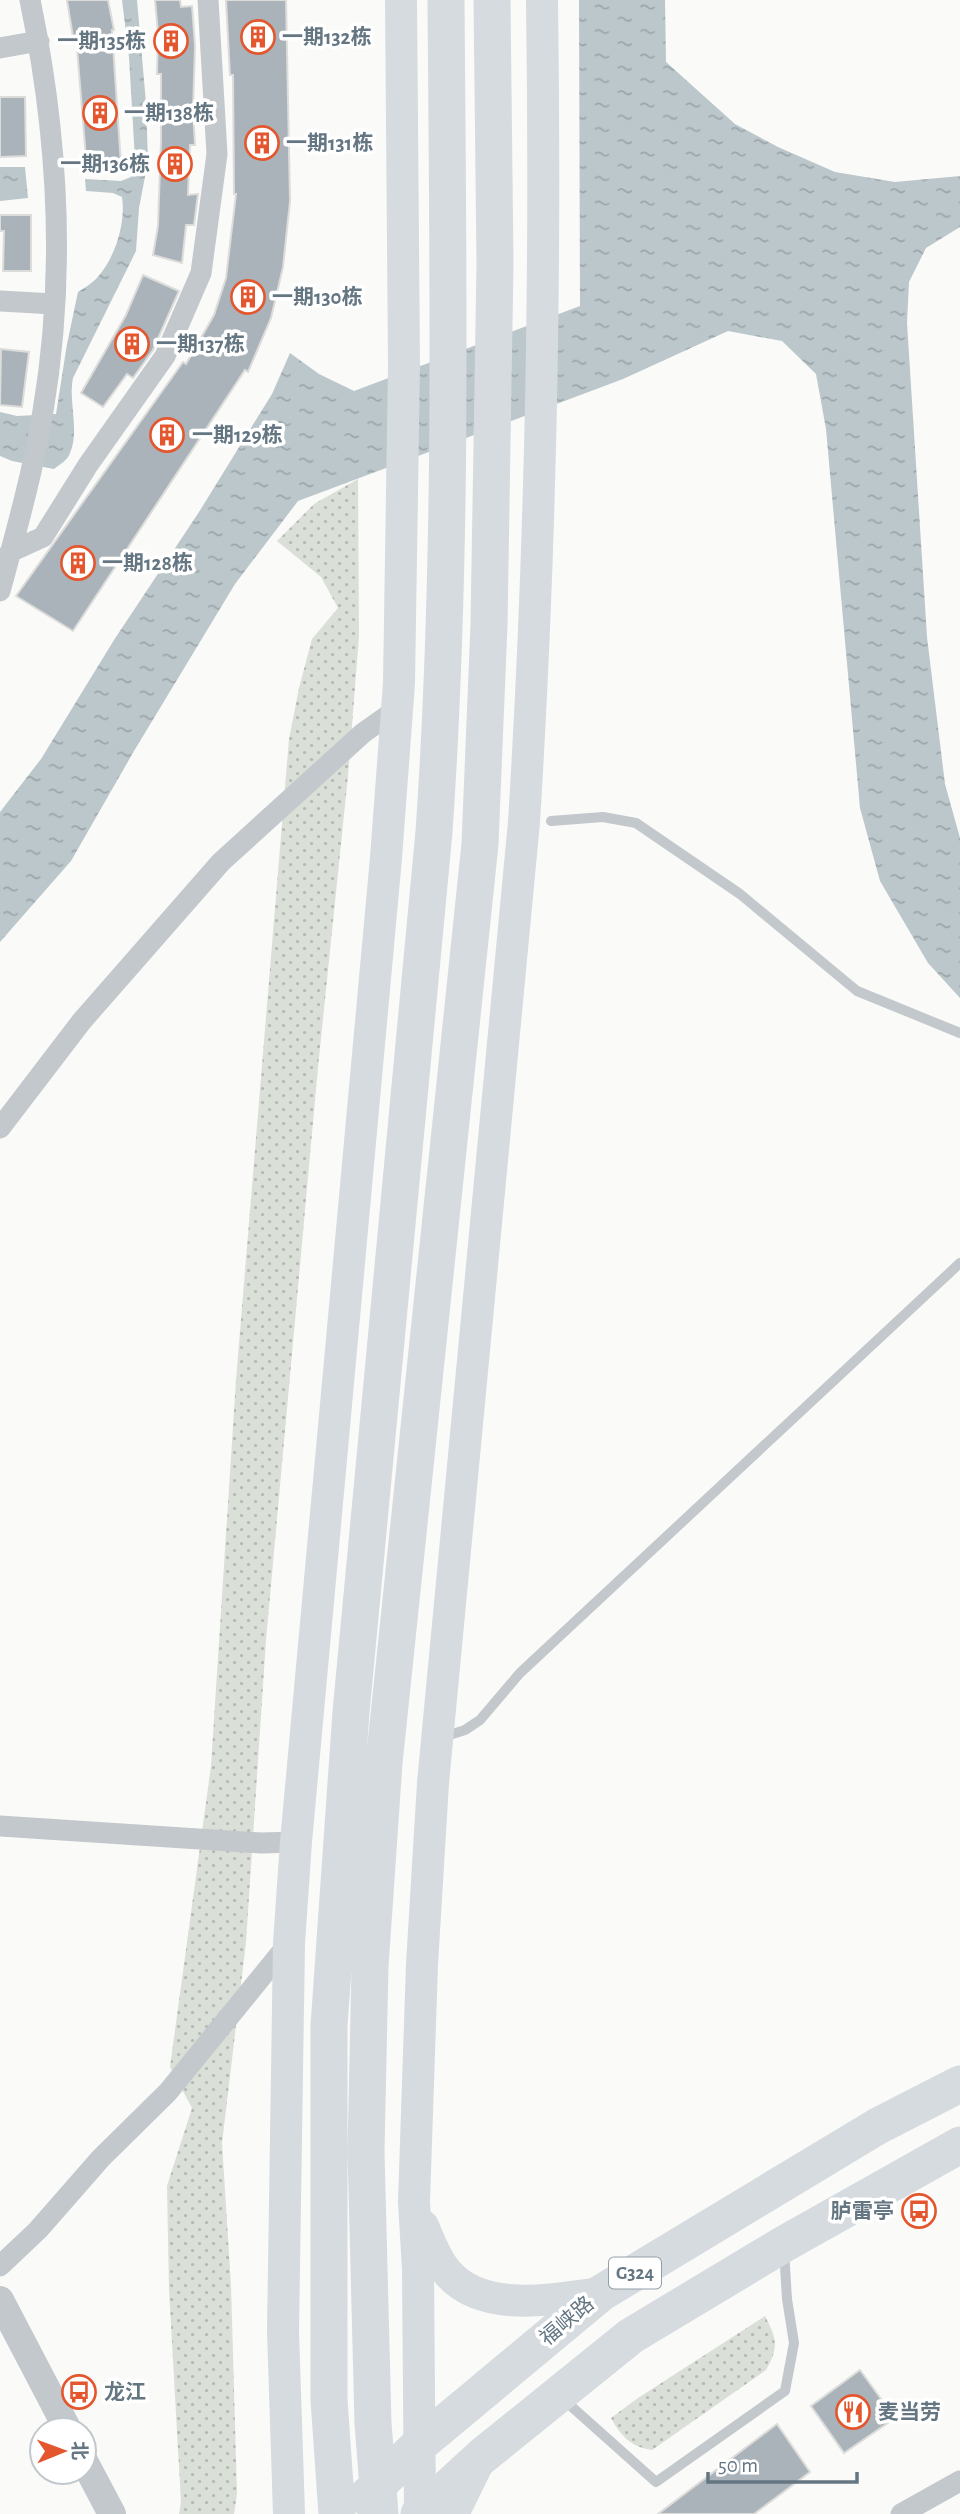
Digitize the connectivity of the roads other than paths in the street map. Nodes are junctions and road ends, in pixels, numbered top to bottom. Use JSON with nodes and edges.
{"nodes":[{"id":1,"x":30,"y":0,"type":"edge"},
{"id":2,"x":208,"y":0,"type":"edge"},
{"id":3,"x":401,"y":0,"type":"edge"},
{"id":4,"x":425,"y":0,"type":"edge"},
{"id":5,"x":446,"y":0,"type":"edge"},
{"id":6,"x":492,"y":0,"type":"edge"},
{"id":7,"x":517,"y":0,"type":"edge"},
{"id":8,"x":542,"y":0,"type":"edge"},
{"id":9,"x":39,"y":41,"type":"junction"},
{"id":10,"x":0,"y":48,"type":"edge"},
{"id":11,"x":495,"y":250,"type":"junction"},
{"id":12,"x":0,"y":301,"type":"edge"},
{"id":13,"x":54,"y":304,"type":"junction"},
{"id":14,"x":449,"y":351,"type":"junction"},
{"id":15,"x":10,"y":552,"type":"junction"},
{"id":16,"x":0,"y":592,"type":"edge"},
{"id":17,"x":397,"y":709,"type":"junction"},
{"id":18,"x":551,"y":821,"type":"dead end"},
{"id":19,"x":960,"y":1033,"type":"edge"},
{"id":20,"x":0,"y":1128,"type":"edge"},
{"id":21,"x":960,"y":1264,"type":"edge"},
{"id":22,"x":438,"y":1738,"type":"junction"},
{"id":23,"x":0,"y":1826,"type":"edge"},
{"id":24,"x":296,"y":1842,"type":"junction"},
{"id":25,"x":289,"y":1942,"type":"junction"},
{"id":26,"x":960,"y":2084,"type":"edge"},
{"id":27,"x":960,"y":2145,"type":"edge"},
{"id":28,"x":414,"y":2202,"type":"junction"},
{"id":29,"x":784,"y":2244,"type":"junction"},
{"id":30,"x":0,"y":2266,"type":"edge"},
{"id":31,"x":601,"y":2293,"type":"junction"},
{"id":32,"x":0,"y":2300,"type":"edge"},
{"id":33,"x":558,"y":2395,"type":"junction"},
{"id":34,"x":61,"y":2416,"type":"edge"},
{"id":35,"x":421,"y":2443,"type":"junction"},
{"id":36,"x":960,"y":2481,"type":"edge"},
{"id":37,"x":97,"y":2486,"type":"edge"},
{"id":38,"x":288,"y":2509,"type":"edge"},
{"id":39,"x":904,"y":2513,"type":"edge"},
{"id":40,"x":112,"y":2514,"type":"edge"},
{"id":41,"x":337,"y":2514,"type":"edge"},
{"id":42,"x":348,"y":2514,"type":"edge"},
{"id":43,"x":380,"y":2514,"type":"edge"},
{"id":44,"x":428,"y":2514,"type":"edge"}],
"edges":[{"from":1,"to":9,"type":"street"},
{"from":2,"to":15,"type":"street"},
{"from":3,"to":17,"type":"main road"},
{"from":4,"to":14,"type":"highway"},
{"from":5,"to":14,"type":"highway"},
{"from":6,"to":11,"type":"highway"},
{"from":7,"to":11,"type":"highway"},
{"from":8,"to":22,"type":"main road"},
{"from":9,"to":10,"type":"street"},
{"from":9,"to":13,"type":"street"},
{"from":11,"to":43,"type":"highway"},
{"from":12,"to":13,"type":"street"},
{"from":13,"to":15,"type":"street"},
{"from":14,"to":41,"type":"highway"},
{"from":15,"to":16,"type":"street"},
{"from":17,"to":20,"type":"street"},
{"from":17,"to":24,"type":"main road"},
{"from":18,"to":19,"type":"lane"},
{"from":21,"to":22,"type":"lane"},
{"from":22,"to":28,"type":"main road"},
{"from":23,"to":24,"type":"street"},
{"from":24,"to":25,"type":"main road"},
{"from":25,"to":30,"type":"street"},
{"from":25,"to":38,"type":"main road"},
{"from":26,"to":31,"type":"highway","name":"福峡路","number":"G324"},
{"from":27,"to":29,"type":"highway","number":"G324"},
{"from":28,"to":31,"type":"main road"},
{"from":28,"to":35,"type":"main road"},
{"from":29,"to":33,"type":"highway","number":"G324"},
{"from":29,"to":33,"type":"lane"},
{"from":31,"to":35,"type":"highway","name":"福峡路","number":"G324"},
{"from":32,"to":34,"type":"street"},
{"from":33,"to":44,"type":"highway","number":"G324"},
{"from":35,"to":42,"type":"highway","name":"福峡路","number":"G324"},
{"from":35,"to":44,"type":"main road"},
{"from":36,"to":39,"type":"street"},
{"from":37,"to":40,"type":"street"}]}
